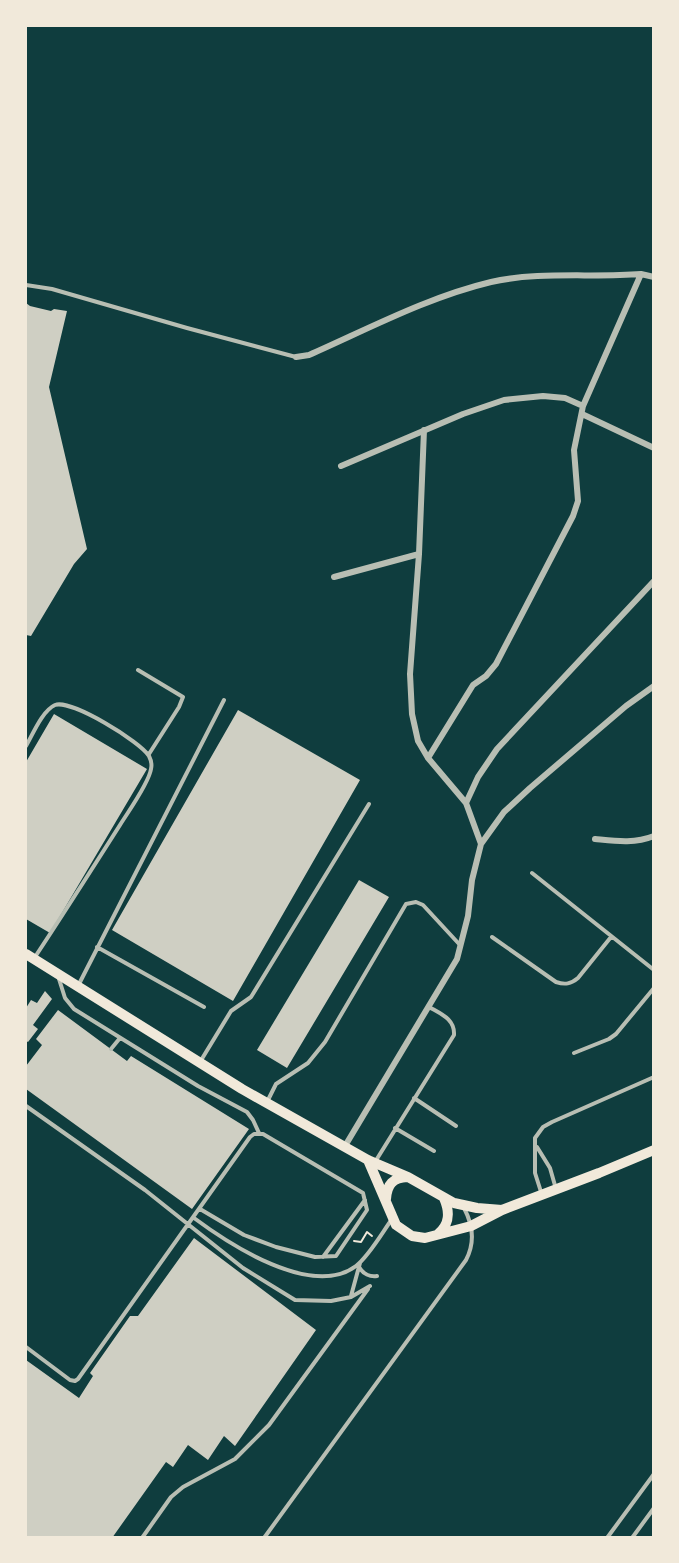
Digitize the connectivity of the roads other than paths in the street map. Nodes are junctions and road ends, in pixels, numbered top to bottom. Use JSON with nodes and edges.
{"nodes":[{"id":1,"x":641,"y":274,"type":"junction"},
{"id":2,"x":654,"y":277,"type":"edge"},
{"id":3,"x":26,"y":285,"type":"edge"},
{"id":4,"x":296,"y":357,"type":"joint"},
{"id":5,"x":583,"y":406,"type":"junction"},
{"id":6,"x":582,"y":414,"type":"junction"},
{"id":7,"x":424,"y":430,"type":"junction"},
{"id":8,"x":654,"y":448,"type":"edge"},
{"id":9,"x":341,"y":466,"type":"dead end"},
{"id":10,"x":419,"y":554,"type":"junction"},
{"id":11,"x":334,"y":577,"type":"dead end"},
{"id":12,"x":654,"y":581,"type":"edge"},
{"id":13,"x":138,"y":670,"type":"dead end"},
{"id":14,"x":654,"y":686,"type":"edge"},
{"id":15,"x":224,"y":700,"type":"dead end"},
{"id":16,"x":26,"y":746,"type":"edge"},
{"id":17,"x":149,"y":754,"type":"junction"},
{"id":18,"x":429,"y":758,"type":"junction"},
{"id":19,"x":466,"y":802,"type":"junction"},
{"id":20,"x":369,"y":804,"type":"dead end"},
{"id":21,"x":654,"y":836,"type":"edge"},
{"id":22,"x":595,"y":839,"type":"dead end"},
{"id":23,"x":481,"y":844,"type":"junction"},
{"id":24,"x":531,"y":873,"type":"dead end"},
{"id":25,"x":492,"y":937,"type":"dead end"},
{"id":26,"x":611,"y":937,"type":"junction"},
{"id":27,"x":460,"y":945,"type":"junction"},
{"id":28,"x":97,"y":947,"type":"junction"},
{"id":29,"x":30,"y":956,"type":"edge"},
{"id":30,"x":654,"y":970,"type":"edge"},
{"id":31,"x":58,"y":974,"type":"junction"},
{"id":32,"x":77,"y":987,"type":"junction"},
{"id":33,"x":654,"y":988,"type":"edge"},
{"id":34,"x":204,"y":1007,"type":"dead end"},
{"id":35,"x":429,"y":1007,"type":"junction"},
{"id":36,"x":120,"y":1038,"type":"junction"},
{"id":37,"x":111,"y":1049,"type":"dead end"},
{"id":38,"x":574,"y":1053,"type":"dead end"},
{"id":39,"x":199,"y":1062,"type":"junction"},
{"id":40,"x":654,"y":1077,"type":"edge"},
{"id":41,"x":414,"y":1098,"type":"junction"},
{"id":42,"x":267,"y":1102,"type":"junction"},
{"id":43,"x":26,"y":1106,"type":"edge"},
{"id":44,"x":456,"y":1126,"type":"dead end"},
{"id":45,"x":395,"y":1128,"type":"junction"},
{"id":46,"x":259,"y":1133,"type":"junction"},
{"id":47,"x":345,"y":1146,"type":"junction"},
{"id":48,"x":536,"y":1146,"type":"junction"},
{"id":49,"x":654,"y":1150,"type":"edge"},
{"id":50,"x":434,"y":1151,"type":"dead end"},
{"id":51,"x":371,"y":1161,"type":"junction"},
{"id":52,"x":408,"y":1177,"type":"junction"},
{"id":53,"x":556,"y":1190,"type":"junction"},
{"id":54,"x":542,"y":1196,"type":"junction"},
{"id":55,"x":444,"y":1198,"type":"junction"},
{"id":56,"x":365,"y":1200,"type":"junction"},
{"id":57,"x":385,"y":1202,"type":"junction"},
{"id":58,"x":462,"y":1205,"type":"junction"},
{"id":59,"x":200,"y":1209,"type":"junction"},
{"id":60,"x":502,"y":1210,"type":"junction"},
{"id":61,"x":194,"y":1218,"type":"junction"},
{"id":62,"x":393,"y":1219,"type":"junction"},
{"id":63,"x":190,"y":1224,"type":"junction"},
{"id":64,"x":471,"y":1226,"type":"junction"},
{"id":65,"x":435,"y":1236,"type":"junction"},
{"id":66,"x":323,"y":1257,"type":"junction"},
{"id":67,"x":359,"y":1264,"type":"junction"},
{"id":68,"x":377,"y":1276,"type":"dead end"},
{"id":69,"x":351,"y":1297,"type":"junction"},
{"id":70,"x":26,"y":1347,"type":"edge"},
{"id":71,"x":654,"y":1474,"type":"edge"},
{"id":72,"x":654,"y":1508,"type":"edge"},
{"id":73,"x":142,"y":1538,"type":"edge"},
{"id":74,"x":264,"y":1538,"type":"edge"},
{"id":75,"x":608,"y":1538,"type":"edge"},
{"id":76,"x":632,"y":1538,"type":"edge"}],
"edges":[{"from":1,"to":2,"type":"street"},
{"from":1,"to":4,"type":"street"},
{"from":1,"to":5,"type":"street"},
{"from":3,"to":4,"type":"lane"},
{"from":5,"to":6,"type":"street"},
{"from":5,"to":7,"type":"street"},
{"from":6,"to":8,"type":"street"},
{"from":6,"to":18,"type":"street"},
{"from":7,"to":9,"type":"street"},
{"from":7,"to":10,"type":"street"},
{"from":10,"to":11,"type":"street"},
{"from":10,"to":18,"type":"street"},
{"from":12,"to":19,"type":"street"},
{"from":13,"to":17,"type":"lane"},
{"from":14,"to":23,"type":"street"},
{"from":15,"to":28,"type":"lane"},
{"from":16,"to":17,"type":"lane"},
{"from":17,"to":29,"type":"lane"},
{"from":18,"to":19,"type":"street"},
{"from":19,"to":23,"type":"street"},
{"from":20,"to":39,"type":"lane"},
{"from":21,"to":22,"type":"street"},
{"from":23,"to":27,"type":"street"},
{"from":24,"to":26,"type":"lane"},
{"from":25,"to":26,"type":"lane"},
{"from":26,"to":30,"type":"lane"},
{"from":27,"to":35,"type":"street"},
{"from":27,"to":42,"type":"lane"},
{"from":28,"to":32,"type":"lane"},
{"from":28,"to":34,"type":"lane"},
{"from":29,"to":31,"type":"main road"},
{"from":31,"to":32,"type":"main road"},
{"from":31,"to":36,"type":"lane"},
{"from":32,"to":39,"type":"main road"},
{"from":33,"to":38,"type":"lane"},
{"from":35,"to":41,"type":"lane"},
{"from":35,"to":47,"type":"street"},
{"from":36,"to":37,"type":"lane"},
{"from":36,"to":46,"type":"lane"},
{"from":39,"to":42,"type":"main road"},
{"from":40,"to":48,"type":"lane"},
{"from":41,"to":44,"type":"lane"},
{"from":41,"to":45,"type":"lane"},
{"from":42,"to":47,"type":"main road"},
{"from":43,"to":63,"type":"lane"},
{"from":45,"to":50,"type":"lane"},
{"from":45,"to":51,"type":"lane"},
{"from":46,"to":56,"type":"lane"},
{"from":46,"to":59,"type":"lane"},
{"from":47,"to":51,"type":"main road"},
{"from":48,"to":53,"type":"lane"},
{"from":48,"to":54,"type":"lane"},
{"from":49,"to":53,"type":"main road"},
{"from":51,"to":52,"type":"main road"},
{"from":51,"to":57,"type":"main road"},
{"from":52,"to":55,"type":"main road"},
{"from":52,"to":57,"type":"main road"},
{"from":53,"to":54,"type":"main road"},
{"from":54,"to":60,"type":"main road"},
{"from":55,"to":58,"type":"main road"},
{"from":55,"to":65,"type":"main road"},
{"from":56,"to":66,"type":"lane"},
{"from":56,"to":66,"type":"lane"},
{"from":57,"to":62,"type":"main road"},
{"from":58,"to":60,"type":"main road"},
{"from":58,"to":64,"type":"lane"},
{"from":59,"to":61,"type":"lane"},
{"from":59,"to":66,"type":"lane"},
{"from":60,"to":64,"type":"main road"},
{"from":61,"to":63,"type":"lane"},
{"from":61,"to":67,"type":"lane"},
{"from":62,"to":65,"type":"main road"},
{"from":62,"to":67,"type":"lane"},
{"from":63,"to":69,"type":"lane"},
{"from":63,"to":70,"type":"lane"},
{"from":64,"to":65,"type":"main road"},
{"from":64,"to":74,"type":"lane"},
{"from":67,"to":68,"type":"lane"},
{"from":67,"to":69,"type":"lane"},
{"from":69,"to":73,"type":"lane"},
{"from":71,"to":75,"type":"lane"},
{"from":72,"to":76,"type":"lane"}]}
